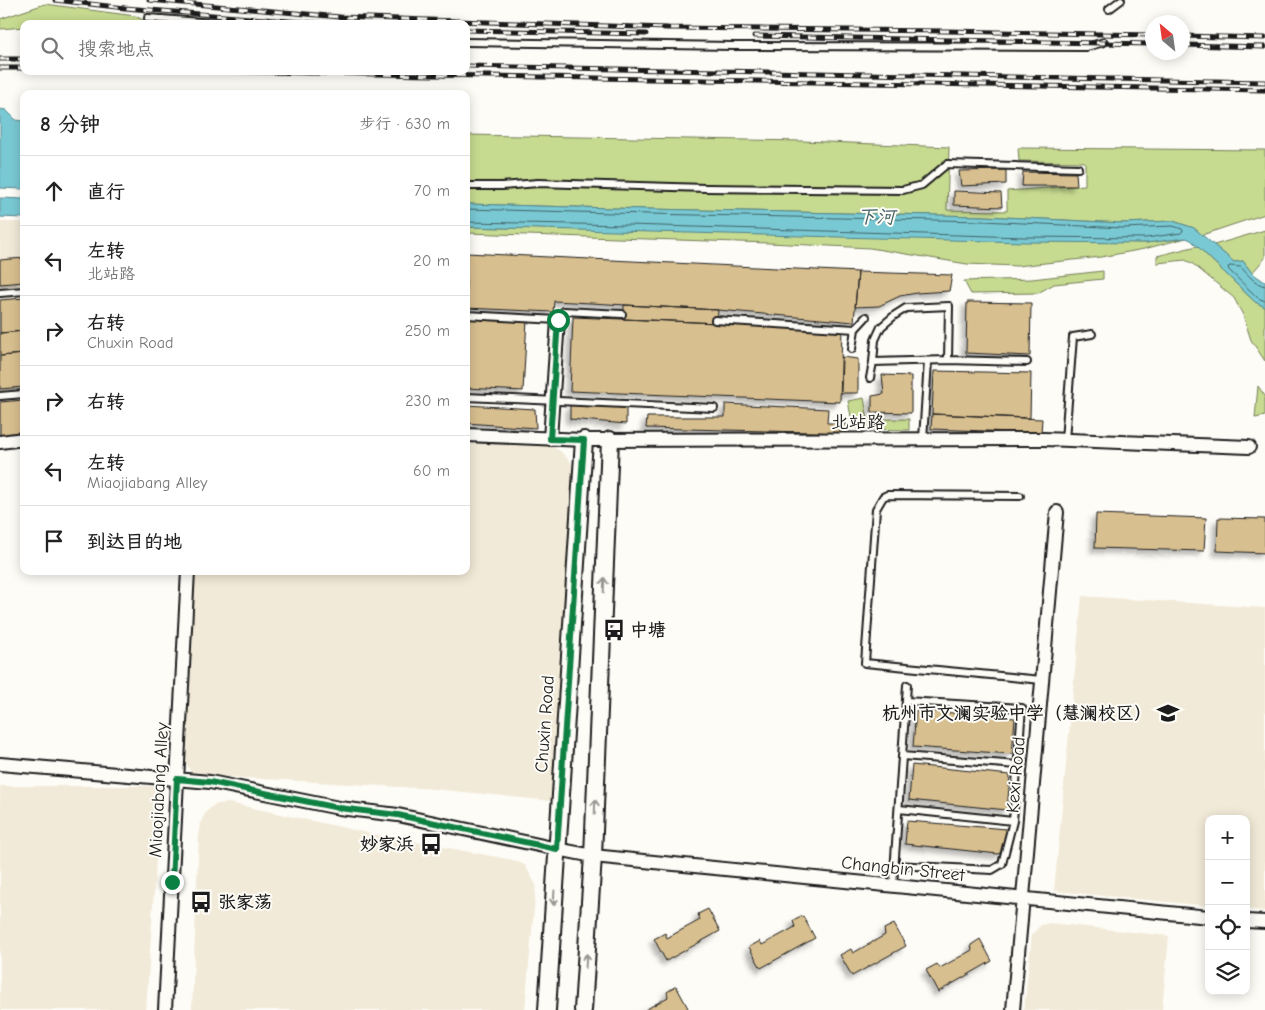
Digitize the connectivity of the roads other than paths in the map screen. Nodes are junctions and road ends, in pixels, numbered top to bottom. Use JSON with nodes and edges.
{"nodes":[{"id":1,"x":1121,"y":0,"type":"edge"},
{"id":2,"x":1109,"y":9,"type":"dead end"},
{"id":3,"x":148,"y":18,"type":"dead end"},
{"id":4,"x":174,"y":20,"type":"edge"},
{"id":5,"x":470,"y":42,"type":"edge"},
{"id":6,"x":1104,"y":42,"type":"dead end"},
{"id":7,"x":1078,"y":168,"type":"dead end"},
{"id":8,"x":470,"y":186,"type":"edge"},
{"id":9,"x":20,"y":292,"type":"edge"},
{"id":10,"x":0,"y":293,"type":"edge"},
{"id":11,"x":622,"y":314,"type":"dead end"},
{"id":12,"x":470,"y":315,"type":"edge"},
{"id":13,"x":866,"y":317,"type":"dead end"},
{"id":14,"x":558,"y":320,"type":"junction"},
{"id":15,"x":715,"y":320,"type":"dead end"},
{"id":16,"x":855,"y":329,"type":"junction"},
{"id":17,"x":1092,"y":334,"type":"dead end"},
{"id":18,"x":852,"y":350,"type":"dead end"},
{"id":19,"x":948,"y":360,"type":"junction"},
{"id":20,"x":928,"y":361,"type":"junction"},
{"id":21,"x":873,"y":362,"type":"junction"},
{"id":22,"x":1027,"y":362,"type":"dead end"},
{"id":23,"x":870,"y":378,"type":"dead end"},
{"id":24,"x":20,"y":394,"type":"edge"},
{"id":25,"x":0,"y":396,"type":"edge"},
{"id":26,"x":470,"y":397,"type":"edge"},
{"id":27,"x":553,"y":400,"type":"junction"},
{"id":28,"x":714,"y":408,"type":"dead end"},
{"id":29,"x":470,"y":435,"type":"edge"},
{"id":30,"x":550,"y":439,"type":"junction"},
{"id":31,"x":20,"y":440,"type":"edge"},
{"id":32,"x":584,"y":440,"type":"junction"},
{"id":33,"x":610,"y":440,"type":"junction"},
{"id":34,"x":923,"y":440,"type":"junction"},
{"id":35,"x":1065,"y":440,"type":"junction"},
{"id":36,"x":0,"y":442,"type":"edge"},
{"id":37,"x":1249,"y":447,"type":"dead end"},
{"id":38,"x":1020,"y":496,"type":"dead end"},
{"id":39,"x":1057,"y":512,"type":"dead end"},
{"id":40,"x":188,"y":575,"type":"edge"},
{"id":41,"x":1042,"y":680,"type":"junction"},
{"id":42,"x":906,"y":685,"type":"dead end"},
{"id":43,"x":906,"y":701,"type":"junction"},
{"id":44,"x":902,"y":756,"type":"junction"},
{"id":45,"x":0,"y":764,"type":"edge"},
{"id":46,"x":1018,"y":765,"type":"junction"},
{"id":47,"x":177,"y":779,"type":"junction"},
{"id":48,"x":899,"y":809,"type":"junction"},
{"id":49,"x":1014,"y":821,"type":"junction"},
{"id":50,"x":557,"y":849,"type":"junction"},
{"id":51,"x":593,"y":856,"type":"junction"},
{"id":52,"x":895,"y":865,"type":"junction"},
{"id":53,"x":893,"y":886,"type":"junction"},
{"id":54,"x":1023,"y":899,"type":"junction"},
{"id":55,"x":1205,"y":917,"type":"edge"},
{"id":56,"x":1250,"y":920,"type":"edge"},
{"id":57,"x":1265,"y":922,"type":"edge"},
{"id":58,"x":165,"y":1010,"type":"edge"},
{"id":59,"x":547,"y":1010,"type":"edge"},
{"id":60,"x":582,"y":1010,"type":"edge"},
{"id":61,"x":1013,"y":1010,"type":"edge"}],
"edges":[{"from":1,"to":2,"type":"lane"},
{"from":3,"to":4,"type":"lane"},
{"from":5,"to":6,"type":"lane"},
{"from":7,"to":8,"type":"lane"},
{"from":9,"to":10,"type":"lane"},
{"from":11,"to":14,"type":"lane"},
{"from":12,"to":14,"type":"lane"},
{"from":13,"to":16,"type":"lane"},
{"from":14,"to":27,"type":"street"},
{"from":15,"to":16,"type":"lane"},
{"from":16,"to":18,"type":"lane"},
{"from":17,"to":35,"type":"lane"},
{"from":19,"to":20,"type":"lane"},
{"from":19,"to":21,"type":"lane"},
{"from":19,"to":22,"type":"lane"},
{"from":20,"to":21,"type":"lane"},
{"from":20,"to":34,"type":"lane"},
{"from":21,"to":23,"type":"lane"},
{"from":24,"to":25,"type":"lane"},
{"from":26,"to":27,"type":"lane"},
{"from":27,"to":28,"type":"lane"},
{"from":27,"to":30,"type":"street"},
{"from":29,"to":30,"type":"street","name":"北站路"},
{"from":30,"to":32,"type":"street","name":"北站路"},
{"from":31,"to":36,"type":"street"},
{"from":32,"to":33,"type":"street","name":"北站路"},
{"from":32,"to":50,"type":"street","name":"Chuxin Road"},
{"from":33,"to":34,"type":"street","name":"北站路"},
{"from":51,"to":33,"type":"street","one_way":true},
{"from":34,"to":35,"type":"street","name":"北站路"},
{"from":35,"to":37,"type":"street","name":"北站路"},
{"from":38,"to":41,"type":"lane"},
{"from":39,"to":41,"type":"street","name":"Kexi Road"},
{"from":40,"to":47,"type":"street","name":"Miaojiabang Alley"},
{"from":41,"to":54,"type":"street","name":"Kexi Road"},
{"from":42,"to":43,"type":"lane"},
{"from":43,"to":44,"type":"lane"},
{"from":43,"to":46,"type":"lane"},
{"from":44,"to":46,"type":"lane"},
{"from":44,"to":48,"type":"lane"},
{"from":45,"to":47,"type":"street","name":"Changbin Street"},
{"from":46,"to":49,"type":"lane"},
{"from":47,"to":50,"type":"street","name":"Changbin Street"},
{"from":47,"to":58,"type":"street","name":"Miaojiabang Alley"},
{"from":48,"to":49,"type":"lane"},
{"from":48,"to":52,"type":"lane"},
{"from":49,"to":52,"type":"lane"},
{"from":50,"to":51,"type":"street","name":"Changbin Street"},
{"from":50,"to":59,"type":"street","name":"Chuxin Road","one_way":true},
{"from":51,"to":53,"type":"street","name":"Changbin Street"},
{"from":60,"to":51,"type":"street","one_way":true},
{"from":52,"to":53,"type":"lane"},
{"from":53,"to":54,"type":"street","name":"Changbin Street"},
{"from":54,"to":55,"type":"street","name":"Changbin Street"},
{"from":54,"to":61,"type":"street","name":"Kexi Road"},
{"from":56,"to":57,"type":"street"}]}
